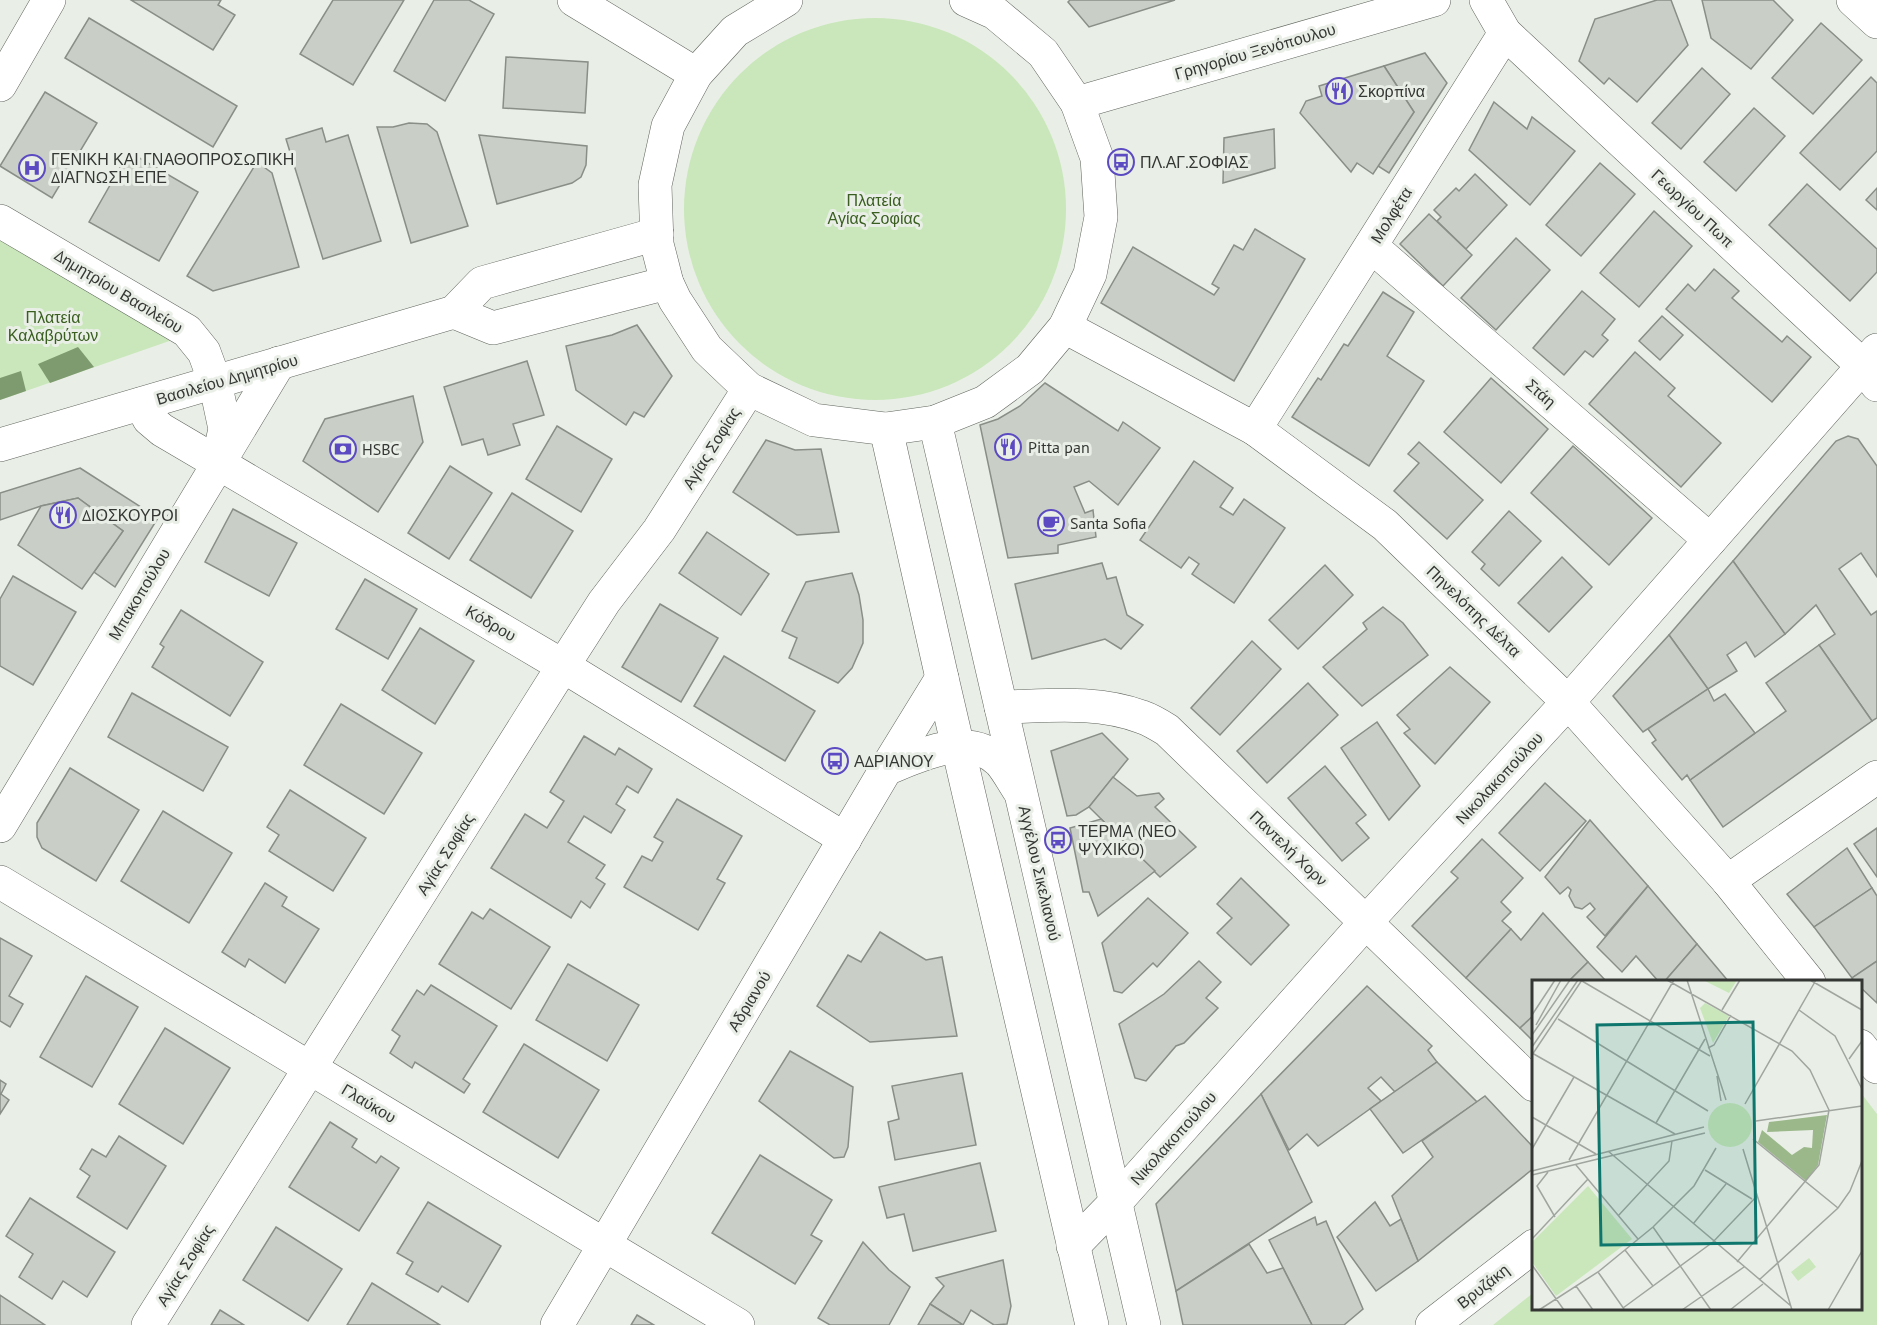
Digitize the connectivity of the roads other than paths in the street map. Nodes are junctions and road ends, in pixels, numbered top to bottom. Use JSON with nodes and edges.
{"nodes":[{"id":1,"x":49,"y":0,"type":"edge"},
{"id":2,"x":574,"y":0,"type":"edge"},
{"id":3,"x":786,"y":0,"type":"edge"},
{"id":4,"x":1434,"y":0,"type":"edge"},
{"id":5,"x":1486,"y":0,"type":"edge"},
{"id":6,"x":1853,"y":0,"type":"edge"},
{"id":7,"x":989,"y":4,"type":"edge"},
{"id":8,"x":1877,"y":22,"type":"edge"},
{"id":9,"x":1505,"y":33,"type":"junction"},
{"id":10,"x":696,"y":74,"type":"junction"},
{"id":11,"x":0,"y":85,"type":"edge"},
{"id":12,"x":1077,"y":103,"type":"junction"},
{"id":13,"x":0,"y":221,"type":"edge"},
{"id":14,"x":657,"y":234,"type":"junction"},
{"id":15,"x":1371,"y":246,"type":"junction"},
{"id":16,"x":667,"y":283,"type":"junction"},
{"id":17,"x":454,"y":312,"type":"junction"},
{"id":18,"x":1065,"y":327,"type":"junction"},
{"id":19,"x":279,"y":363,"type":"junction"},
{"id":20,"x":1872,"y":367,"type":"edge"},
{"id":21,"x":215,"y":382,"type":"junction"},
{"id":22,"x":749,"y":389,"type":"junction"},
{"id":23,"x":141,"y":404,"type":"junction"},
{"id":24,"x":934,"y":422,"type":"junction"},
{"id":25,"x":886,"y":429,"type":"junction"},
{"id":26,"x":1255,"y":429,"type":"junction"},
{"id":27,"x":0,"y":445,"type":"edge"},
{"id":28,"x":217,"y":464,"type":"junction"},
{"id":29,"x":1710,"y":540,"type":"junction"},
{"id":30,"x":563,"y":666,"type":"junction"},
{"id":31,"x":942,"y":678,"type":"junction"},
{"id":32,"x":1568,"y":702,"type":"junction"},
{"id":33,"x":1001,"y":707,"type":"junction"},
{"id":34,"x":958,"y":745,"type":"junction"},
{"id":35,"x":886,"y":769,"type":"junction"},
{"id":36,"x":1877,"y":777,"type":"edge"},
{"id":37,"x":1022,"y":794,"type":"junction"},
{"id":38,"x":0,"y":826,"type":"edge"},
{"id":39,"x":845,"y":839,"type":"junction"},
{"id":40,"x":1728,"y":881,"type":"junction"},
{"id":41,"x":0,"y":882,"type":"edge"},
{"id":42,"x":1366,"y":922,"type":"junction"},
{"id":43,"x":1808,"y":980,"type":"edge"},
{"id":44,"x":1862,"y":1048,"type":"edge"},
{"id":45,"x":310,"y":1067,"type":"junction"},
{"id":46,"x":1877,"y":1067,"type":"edge"},
{"id":47,"x":1532,"y":1084,"type":"edge"},
{"id":48,"x":1116,"y":1202,"type":"junction"},
{"id":49,"x":605,"y":1244,"type":"junction"},
{"id":50,"x":1073,"y":1246,"type":"junction"},
{"id":51,"x":1532,"y":1247,"type":"edge"},
{"id":52,"x":148,"y":1325,"type":"edge"},
{"id":53,"x":557,"y":1325,"type":"edge"},
{"id":54,"x":738,"y":1325,"type":"edge"},
{"id":55,"x":1092,"y":1325,"type":"edge"},
{"id":56,"x":1144,"y":1325,"type":"edge"},
{"id":57,"x":1432,"y":1325,"type":"edge"}],
"edges":[{"from":1,"to":11,"type":"street"},
{"from":2,"to":10,"type":"street"},
{"from":3,"to":10,"type":"street"},
{"from":4,"to":12,"type":"street","name":"Γρηγορίου Ξενόπουλου"},
{"from":5,"to":9,"type":"street"},
{"from":6,"to":8,"type":"street"},
{"from":7,"to":12,"type":"street"},
{"from":9,"to":15,"type":"street","name":"Μολφέτα"},
{"from":9,"to":20,"type":"street","name":"Γεωργίου Πωπ"},
{"from":10,"to":14,"type":"street"},
{"from":12,"to":18,"type":"street"},
{"from":13,"to":21,"type":"street","name":"Δημητρίου Βασιλείου"},
{"from":14,"to":16,"type":"street"},
{"from":14,"to":17,"type":"street","name":"Βασιλείου Δημητρίου"},
{"from":15,"to":26,"type":"street","name":"Μολφέτα"},
{"from":15,"to":29,"type":"street","name":"Στάη"},
{"from":16,"to":17,"type":"street"},
{"from":16,"to":22,"type":"street"},
{"from":17,"to":19,"type":"street","name":"Βασιλείου Δημητρίου"},
{"from":18,"to":24,"type":"street"},
{"from":18,"to":26,"type":"street","name":"Πηνελόπης Δέλτα"},
{"from":19,"to":21,"type":"street","name":"Βασιλείου Δημητρίου"},
{"from":19,"to":28,"type":"street","name":"Μπακοπούλου"},
{"from":20,"to":29,"type":"street","name":"Νικολακοπούλου"},
{"from":21,"to":23,"type":"street","name":"Βασιλείου Δημητρίου"},
{"from":21,"to":28,"type":"street","name":"Δημητρίου Βασιλείου"},
{"from":22,"to":25,"type":"street"},
{"from":22,"to":30,"type":"street","name":"Αγίας Σοφίας"},
{"from":23,"to":27,"type":"street","name":"Βασιλείου Δημητρίου"},
{"from":23,"to":28,"type":"street","name":"Κόδρου"},
{"from":24,"to":25,"type":"street"},
{"from":24,"to":33,"type":"street","name":"Αγγέλου Σικελιανού"},
{"from":25,"to":31,"type":"street"},
{"from":26,"to":32,"type":"street","name":"Πηνελόπης Δέλτα"},
{"from":28,"to":30,"type":"street","name":"Κόδρου"},
{"from":28,"to":38,"type":"street","name":"Μπακοπούλου"},
{"from":29,"to":32,"type":"street","name":"Νικολακοπούλου"},
{"from":30,"to":39,"type":"street","name":"Κόδρου"},
{"from":30,"to":45,"type":"street","name":"Αγίας Σοφίας"},
{"from":31,"to":34,"type":"street"},
{"from":31,"to":35,"type":"street","name":"Αδριανού"},
{"from":32,"to":40,"type":"street","name":"Πηνελόπης Δέλτα"},
{"from":32,"to":42,"type":"street","name":"Νικολακοπούλου"},
{"from":33,"to":37,"type":"street","name":"Αγγέλου Σικελιανού"},
{"from":33,"to":42,"type":"street","name":"Παντελή Χορν"},
{"from":34,"to":35,"type":"street"},
{"from":34,"to":37,"type":"street"},
{"from":34,"to":50,"type":"street"},
{"from":35,"to":39,"type":"street","name":"Αδριανού"},
{"from":36,"to":40,"type":"street"},
{"from":37,"to":48,"type":"street","name":"Αγγέλου Σικελιανού"},
{"from":39,"to":49,"type":"street","name":"Αδριανού"},
{"from":40,"to":43,"type":"street","name":"Πηνελόπης Δέλτα"},
{"from":41,"to":45,"type":"street","name":"Γλαύκου"},
{"from":42,"to":47,"type":"street","name":"Παντελή Χορν"},
{"from":42,"to":48,"type":"street","name":"Νικολακοπούλου"},
{"from":44,"to":46,"type":"street"},
{"from":45,"to":49,"type":"street","name":"Γλαύκου"},
{"from":45,"to":52,"type":"street","name":"Αγίας Σοφίας"},
{"from":48,"to":50,"type":"street","name":"Νικολακοπούλου"},
{"from":48,"to":56,"type":"street","name":"Αγγέλου Σικελιανού"},
{"from":49,"to":53,"type":"street","name":"Αδριανού"},
{"from":49,"to":54,"type":"street","name":"Γλαύκου"},
{"from":50,"to":55,"type":"street"},
{"from":51,"to":57,"type":"street","name":"Βρυζάκη"}]}
